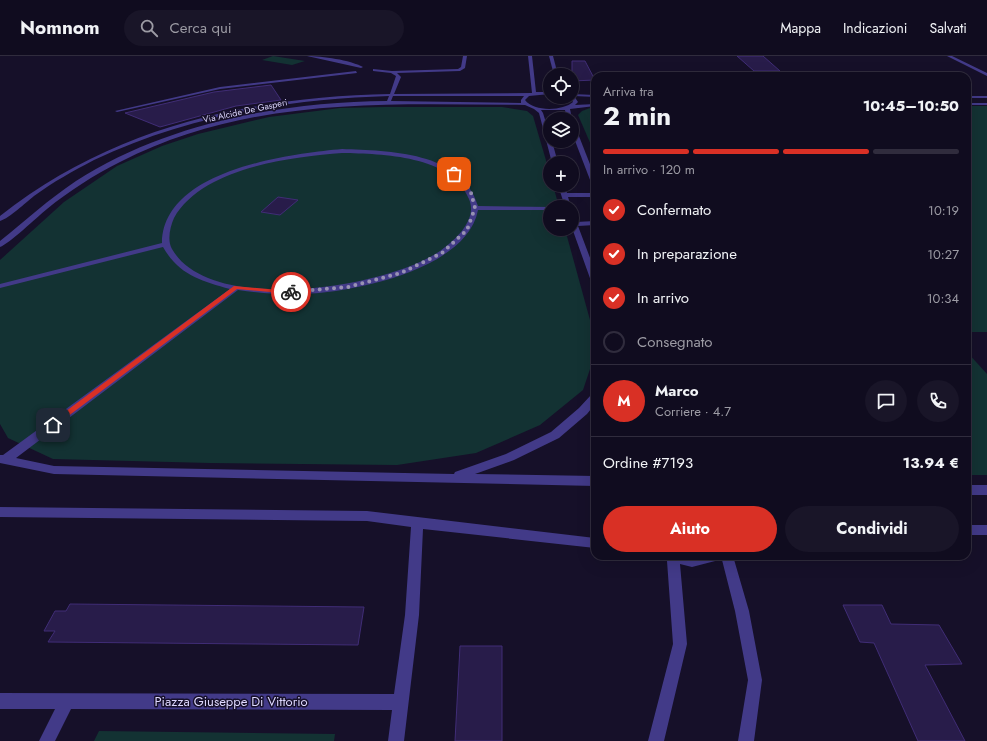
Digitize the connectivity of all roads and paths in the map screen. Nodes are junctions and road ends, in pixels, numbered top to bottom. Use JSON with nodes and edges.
{"nodes":[{"id":1,"x":309,"y":56,"type":"edge"},
{"id":2,"x":465,"y":56,"type":"edge"},
{"id":3,"x":530,"y":56,"type":"edge"},
{"id":4,"x":551,"y":56,"type":"edge"},
{"id":5,"x":949,"y":56,"type":"edge"},
{"id":6,"x":365,"y":67,"type":"junction"},
{"id":7,"x":554,"y":68,"type":"edge"},
{"id":8,"x":374,"y":70,"type":"junction"},
{"id":9,"x":368,"y":72,"type":"dead end"},
{"id":10,"x":392,"y":72,"type":"junction"},
{"id":11,"x":987,"y":75,"type":"edge"},
{"id":12,"x":543,"y":93,"type":"edge"},
{"id":13,"x":534,"y":94,"type":"junction"},
{"id":14,"x":528,"y":95,"type":"junction"},
{"id":15,"x":392,"y":96,"type":"junction"},
{"id":16,"x":579,"y":96,"type":"edge"},
{"id":17,"x":591,"y":96,"type":"edge"},
{"id":18,"x":971,"y":97,"type":"edge"},
{"id":19,"x":987,"y":97,"type":"edge"},
{"id":20,"x":389,"y":103,"type":"junction"},
{"id":21,"x":526,"y":104,"type":"junction"},
{"id":22,"x":573,"y":104,"type":"edge"},
{"id":23,"x":971,"y":104,"type":"edge"},
{"id":24,"x":987,"y":104,"type":"edge"},
{"id":25,"x":591,"y":105,"type":"edge"},
{"id":26,"x":536,"y":108,"type":"junction"},
{"id":27,"x":568,"y":108,"type":"junction"},
{"id":28,"x":116,"y":111,"type":"dead end"},
{"id":29,"x":568,"y":112,"type":"edge"},
{"id":30,"x":579,"y":144,"type":"edge"},
{"id":31,"x":553,"y":156,"type":"edge"},
{"id":32,"x":591,"y":175,"type":"edge"},
{"id":33,"x":563,"y":192,"type":"edge"},
{"id":34,"x":591,"y":195,"type":"edge"},
{"id":35,"x":564,"y":196,"type":"junction"},
{"id":36,"x":565,"y":200,"type":"edge"},
{"id":37,"x":475,"y":208,"type":"junction"},
{"id":38,"x":543,"y":208,"type":"edge"},
{"id":39,"x":0,"y":220,"type":"edge"},
{"id":40,"x":579,"y":222,"type":"edge"},
{"id":41,"x":591,"y":223,"type":"edge"},
{"id":42,"x":578,"y":236,"type":"edge"},
{"id":43,"x":166,"y":244,"type":"junction"},
{"id":44,"x":0,"y":245,"type":"edge"},
{"id":45,"x":591,"y":271,"type":"edge"},
{"id":46,"x":0,"y":286,"type":"edge"},
{"id":47,"x":236,"y":288,"type":"junction"},
{"id":48,"x":591,"y":402,"type":"edge"},
{"id":49,"x":3,"y":459,"type":"edge"},
{"id":50,"x":451,"y":477,"type":"junction"},
{"id":51,"x":591,"y":481,"type":"edge"},
{"id":52,"x":971,"y":490,"type":"edge"},
{"id":53,"x":987,"y":490,"type":"edge"},
{"id":54,"x":0,"y":512,"type":"edge"},
{"id":55,"x":417,"y":523,"type":"junction"},
{"id":56,"x":971,"y":530,"type":"edge"},
{"id":57,"x":987,"y":530,"type":"edge"},
{"id":58,"x":591,"y":543,"type":"edge"},
{"id":59,"x":670,"y":560,"type":"edge"},
{"id":60,"x":686,"y":560,"type":"edge"},
{"id":61,"x":696,"y":560,"type":"edge"},
{"id":62,"x":728,"y":560,"type":"edge"},
{"id":63,"x":0,"y":701,"type":"edge"},
{"id":64,"x":67,"y":701,"type":"junction"},
{"id":65,"x":401,"y":702,"type":"junction"},
{"id":66,"x":48,"y":741,"type":"edge"},
{"id":67,"x":396,"y":741,"type":"edge"},
{"id":68,"x":656,"y":741,"type":"edge"},
{"id":69,"x":746,"y":741,"type":"edge"}],
"edges":[{"from":1,"to":6,"type":"street"},
{"from":2,"to":10,"type":"street"},
{"from":3,"to":13,"type":"street"},
{"from":4,"to":7,"type":"street"},
{"from":5,"to":11,"type":"street"},
{"from":6,"to":8,"type":"street"},
{"from":6,"to":28,"type":"street"},
{"from":8,"to":9,"type":"street"},
{"from":8,"to":10,"type":"street"},
{"from":10,"to":15,"type":"street"},
{"from":12,"to":13,"type":"street","name":"Via Alcide De Gasperi"},
{"from":13,"to":14,"type":"street","name":"Via Alcide De Gasperi"},
{"from":14,"to":15,"type":"street","name":"Via Alcide De Gasperi"},
{"from":14,"to":21,"type":"street"},
{"from":15,"to":20,"type":"street"},
{"from":15,"to":39,"type":"street","name":"Via Alcide De Gasperi"},
{"from":16,"to":17,"type":"street"},
{"from":18,"to":19,"type":"street"},
{"from":20,"to":21,"type":"street","name":"Via Alcide De Gasperi"},
{"from":20,"to":44,"type":"street","name":"Via Alcide De Gasperi"},
{"from":21,"to":26,"type":"street"},
{"from":22,"to":27,"type":"street"},
{"from":23,"to":24,"type":"street"},
{"from":25,"to":27,"type":"street"},
{"from":26,"to":27,"type":"street"},
{"from":26,"to":31,"type":"street"},
{"from":27,"to":29,"type":"street"},
{"from":30,"to":32,"type":"street"},
{"from":33,"to":35,"type":"street"},
{"from":34,"to":35,"type":"street"},
{"from":35,"to":36,"type":"street"},
{"from":37,"to":38,"type":"street"},
{"from":37,"to":43,"type":"street"},
{"from":37,"to":47,"type":"street"},
{"from":40,"to":41,"type":"street"},
{"from":42,"to":45,"type":"street"},
{"from":43,"to":46,"type":"street"},
{"from":43,"to":47,"type":"street"},
{"from":47,"to":49,"type":"street"},
{"from":48,"to":50,"type":"street"},
{"from":49,"to":50,"type":"street"},
{"from":50,"to":51,"type":"street"},
{"from":52,"to":53,"type":"street"},
{"from":54,"to":55,"type":"street"},
{"from":55,"to":58,"type":"street"},
{"from":55,"to":65,"type":"street"},
{"from":56,"to":57,"type":"street"},
{"from":59,"to":68,"type":"street"},
{"from":60,"to":61,"type":"street"},
{"from":62,"to":69,"type":"street"},
{"from":63,"to":64,"type":"street","name":"Piazza Giuseppe Di Vittorio"},
{"from":64,"to":65,"type":"street","name":"Piazza Giuseppe Di Vittorio"},
{"from":64,"to":66,"type":"street"},
{"from":65,"to":67,"type":"street"}]}
